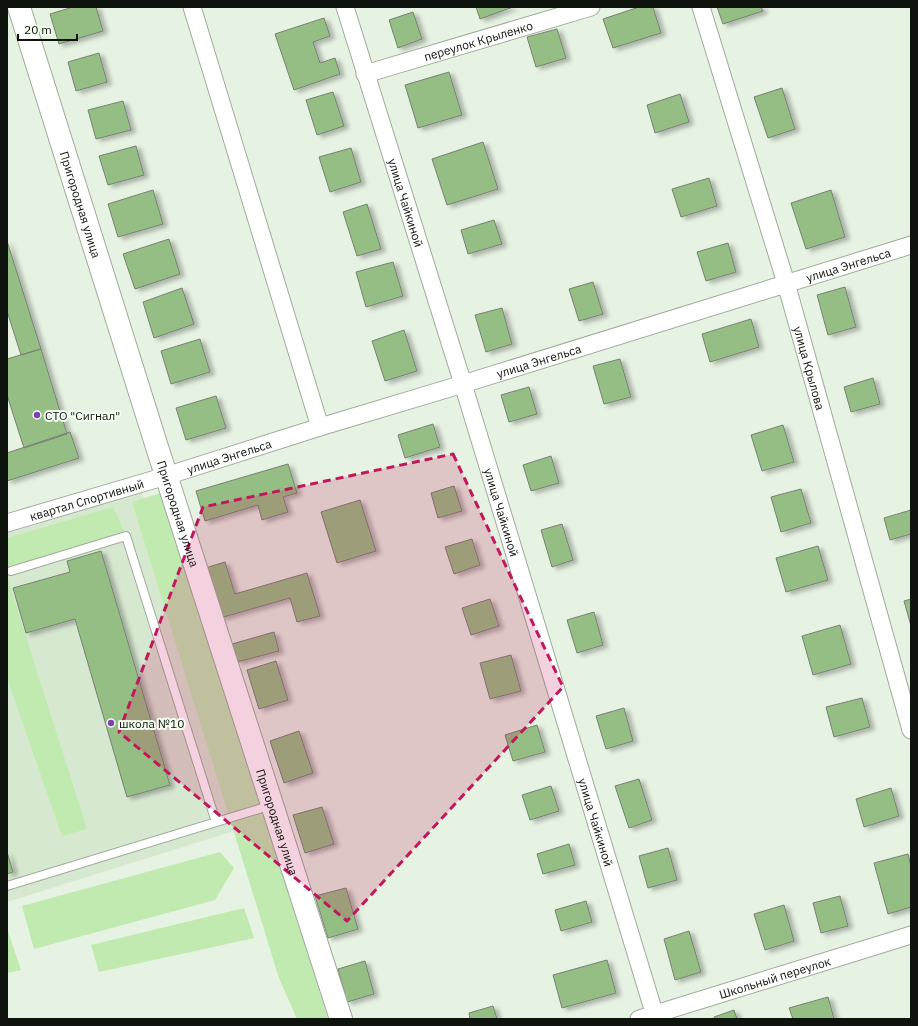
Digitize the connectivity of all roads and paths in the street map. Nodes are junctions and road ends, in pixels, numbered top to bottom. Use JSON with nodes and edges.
{"nodes":[{"id":1,"x":19,"y":7,"type":"edge"},
{"id":2,"x":192,"y":7,"type":"edge"},
{"id":3,"x":345,"y":7,"type":"edge"},
{"id":4,"x":591,"y":7,"type":"edge"},
{"id":5,"x":701,"y":7,"type":"edge"},
{"id":6,"x":365,"y":74,"type":"junction"},
{"id":7,"x":911,"y":245,"type":"edge"},
{"id":8,"x":786,"y":283,"type":"junction"},
{"id":9,"x":462,"y":384,"type":"junction"},
{"id":10,"x":320,"y":427,"type":"junction"},
{"id":11,"x":166,"y":476,"type":"junction"},
{"id":12,"x":7,"y":523,"type":"edge"},
{"id":13,"x":11,"y":572,"type":"dead end"},
{"id":14,"x":911,"y":730,"type":"edge"},
{"id":15,"x":272,"y":805,"type":"junction"},
{"id":16,"x":216,"y":822,"type":"junction"},
{"id":17,"x":7,"y":886,"type":"edge"},
{"id":18,"x":911,"y":935,"type":"edge"},
{"id":19,"x":650,"y":1017,"type":"edge"},
{"id":20,"x":341,"y":1019,"type":"edge"}],
"edges":[{"from":1,"to":11,"type":"street","name":"Пригородная улица"},
{"from":2,"to":10,"type":"street"},
{"from":3,"to":6,"type":"street","name":"улица Чайкиной"},
{"from":4,"to":6,"type":"street","name":"переулок Крыленко"},
{"from":5,"to":8,"type":"street","name":"улица Крылова"},
{"from":6,"to":9,"type":"street","name":"улица Чайкиной"},
{"from":7,"to":8,"type":"street","name":"улица Энгельса"},
{"from":8,"to":9,"type":"street","name":"улица Энгельса"},
{"from":8,"to":14,"type":"street","name":"улица Крылова"},
{"from":9,"to":10,"type":"street","name":"улица Энгельса"},
{"from":9,"to":19,"type":"street","name":"улица Чайкиной"},
{"from":10,"to":11,"type":"street","name":"улица Энгельса"},
{"from":11,"to":12,"type":"street","name":"квартал Спортивный"},
{"from":11,"to":15,"type":"street","name":"Пригородная улица"},
{"from":13,"to":16,"type":"lane"},
{"from":15,"to":16,"type":"lane"},
{"from":15,"to":20,"type":"street","name":"Пригородная улица"},
{"from":16,"to":17,"type":"lane"},
{"from":18,"to":19,"type":"street","name":"Школьный переулок"}]}
